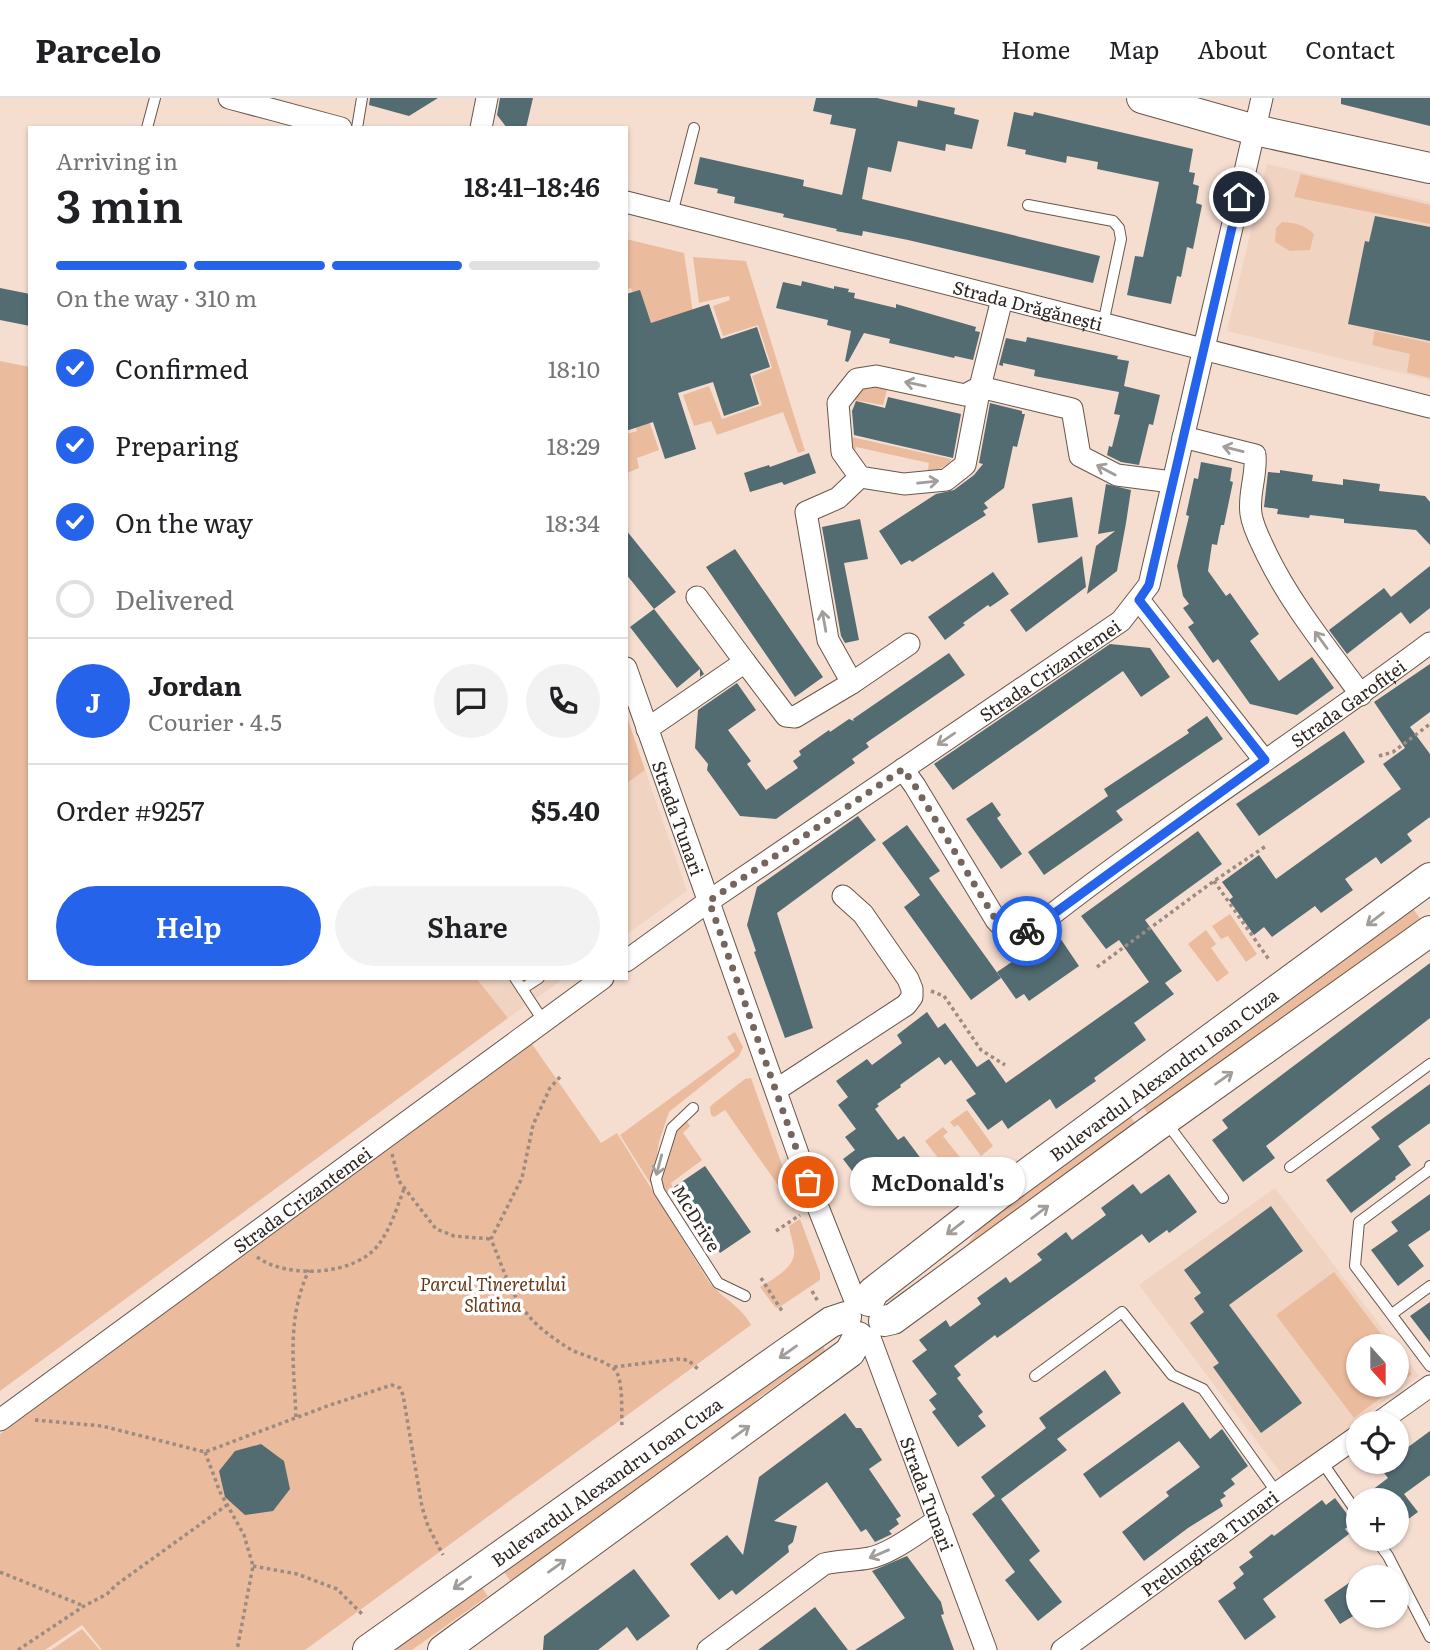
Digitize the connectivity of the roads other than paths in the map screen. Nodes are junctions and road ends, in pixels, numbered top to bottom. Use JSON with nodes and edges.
{"nodes":[{"id":1,"x":155,"y":98,"type":"edge"},
{"id":2,"x":229,"y":98,"type":"edge"},
{"id":3,"x":362,"y":98,"type":"edge"},
{"id":4,"x":488,"y":98,"type":"edge"},
{"id":5,"x":1142,"y":98,"type":"edge"},
{"id":6,"x":1262,"y":98,"type":"edge"},
{"id":7,"x":148,"y":126,"type":"edge"},
{"id":8,"x":334,"y":126,"type":"edge"},
{"id":9,"x":356,"y":126,"type":"edge"},
{"id":10,"x":481,"y":126,"type":"edge"},
{"id":11,"x":694,"y":128,"type":"dead end"},
{"id":12,"x":1255,"y":130,"type":"junction"},
{"id":13,"x":1430,"y":168,"type":"edge"},
{"id":14,"x":628,"y":203,"type":"edge"},
{"id":15,"x":1028,"y":205,"type":"dead end"},
{"id":16,"x":672,"y":214,"type":"junction"},
{"id":17,"x":1002,"y":299,"type":"junction"},
{"id":18,"x":1103,"y":324,"type":"junction"},
{"id":19,"x":1203,"y":350,"type":"junction"},
{"id":20,"x":979,"y":387,"type":"junction"},
{"id":21,"x":1430,"y":407,"type":"edge"},
{"id":22,"x":1183,"y":437,"type":"junction"},
{"id":23,"x":860,"y":477,"type":"junction"},
{"id":24,"x":1172,"y":482,"type":"junction"},
{"id":25,"x":697,"y":597,"type":"dead end"},
{"id":26,"x":1139,"y":600,"type":"junction"},
{"id":27,"x":1430,"y":643,"type":"edge"},
{"id":28,"x":909,"y":644,"type":"dead end"},
{"id":29,"x":745,"y":662,"type":"junction"},
{"id":30,"x":628,"y":674,"type":"edge"},
{"id":31,"x":852,"y":683,"type":"junction"},
{"id":32,"x":1361,"y":695,"type":"junction"},
{"id":33,"x":648,"y":729,"type":"junction"},
{"id":34,"x":1265,"y":760,"type":"junction"},
{"id":35,"x":903,"y":769,"type":"junction"},
{"id":36,"x":1430,"y":878,"type":"edge"},
{"id":37,"x":843,"y":897,"type":"dead end"},
{"id":38,"x":709,"y":901,"type":"junction"},
{"id":39,"x":1430,"y":931,"type":"edge"},
{"id":40,"x":628,"y":960,"type":"edge"},
{"id":41,"x":516,"y":980,"type":"edge"},
{"id":42,"x":536,"y":980,"type":"edge"},
{"id":43,"x":600,"y":980,"type":"edge"},
{"id":44,"x":522,"y":989,"type":"junction"},
{"id":45,"x":544,"y":1021,"type":"junction"},
{"id":46,"x":1430,"y":1064,"type":"edge"},
{"id":47,"x":776,"y":1090,"type":"junction"},
{"id":48,"x":693,"y":1108,"type":"dead end"},
{"id":49,"x":1164,"y":1120,"type":"junction"},
{"id":50,"x":1290,"y":1167,"type":"dead end"},
{"id":51,"x":1430,"y":1167,"type":"edge"},
{"id":52,"x":1223,"y":1198,"type":"dead end"},
{"id":53,"x":1430,"y":1286,"type":"edge"},
{"id":54,"x":745,"y":1296,"type":"dead end"},
{"id":55,"x":1392,"y":1314,"type":"junction"},
{"id":56,"x":864,"y":1319,"type":"junction"},
{"id":57,"x":1430,"y":1366,"type":"edge"},
{"id":58,"x":1035,"y":1376,"type":"dead end"},
{"id":59,"x":1430,"y":1386,"type":"edge"},
{"id":60,"x":1395,"y":1411,"type":"edge"},
{"id":61,"x":2,"y":1418,"type":"edge"},
{"id":62,"x":1346,"y":1444,"type":"edge"},
{"id":63,"x":1321,"y":1462,"type":"junction"},
{"id":64,"x":1277,"y":1493,"type":"junction"},
{"id":65,"x":1346,"y":1497,"type":"edge"},
{"id":66,"x":938,"y":1520,"type":"junction"},
{"id":67,"x":1384,"y":1551,"type":"edge"},
{"id":68,"x":1430,"y":1637,"type":"edge"},
{"id":69,"x":368,"y":1650,"type":"edge"},
{"id":70,"x":443,"y":1650,"type":"edge"},
{"id":71,"x":708,"y":1650,"type":"edge"},
{"id":72,"x":986,"y":1650,"type":"edge"},
{"id":73,"x":1062,"y":1650,"type":"edge"}],
"edges":[{"from":1,"to":7,"type":"lane"},
{"from":2,"to":8,"type":"street"},
{"from":3,"to":9,"type":"lane"},
{"from":4,"to":10,"type":"street"},
{"from":5,"to":12,"type":"main road"},
{"from":6,"to":12,"type":"street","name":"Strada Crizantemei"},
{"from":11,"to":16,"type":"lane"},
{"from":12,"to":13,"type":"main road"},
{"from":12,"to":19,"type":"street","name":"Strada Crizantemei"},
{"from":14,"to":16,"type":"street","name":"Strada Drăgănești"},
{"from":15,"to":18,"type":"lane"},
{"from":16,"to":17,"type":"street","name":"Strada Drăgănești"},
{"from":17,"to":18,"type":"street","name":"Strada Drăgănești"},
{"from":17,"to":20,"type":"street"},
{"from":18,"to":19,"type":"street","name":"Strada Drăgănești"},
{"from":19,"to":21,"type":"street","name":"Strada Drăgănești"},
{"from":19,"to":22,"type":"street","name":"Strada Crizantemei"},
{"from":23,"to":20,"type":"street","one_way":true},
{"from":20,"to":23,"type":"street","one_way":true},
{"from":24,"to":20,"type":"street","one_way":true},
{"from":22,"to":24,"type":"street","name":"Strada Crizantemei"},
{"from":32,"to":22,"type":"street","one_way":true},
{"from":31,"to":23,"type":"street","one_way":true},
{"from":24,"to":26,"type":"street","name":"Strada Crizantemei"},
{"from":25,"to":29,"type":"street"},
{"from":26,"to":34,"type":"street"},
{"from":26,"to":35,"type":"street","name":"Strada Crizantemei","one_way":true},
{"from":27,"to":32,"type":"street","name":"Strada Garofiței"},
{"from":28,"to":31,"type":"street"},
{"from":29,"to":31,"type":"street"},
{"from":29,"to":33,"type":"street"},
{"from":30,"to":33,"type":"street","name":"Strada Tunari"},
{"from":32,"to":34,"type":"street","name":"Strada Garofiței"},
{"from":33,"to":38,"type":"street","name":"Strada Tunari"},
{"from":34,"to":35,"type":"street","name":"Strada Garofiței"},
{"from":35,"to":38,"type":"street","name":"Strada Crizantemei"},
{"from":36,"to":56,"type":"main road","name":"Bulevardul Alexandru Ioan Cuza","one_way":true},
{"from":37,"to":47,"type":"street"},
{"from":38,"to":40,"type":"street","name":"Strada Crizantemei"},
{"from":38,"to":47,"type":"street","name":"Strada Tunari"},
{"from":49,"to":39,"type":"main road","name":"Bulevardul Alexandru Ioan Cuza","one_way":true},
{"from":41,"to":44,"type":"lane"},
{"from":42,"to":44,"type":"lane"},
{"from":43,"to":45,"type":"street","name":"Strada Crizantemei"},
{"from":44,"to":45,"type":"lane"},
{"from":45,"to":61,"type":"street","name":"Strada Crizantemei"},
{"from":46,"to":50,"type":"lane"},
{"from":47,"to":56,"type":"street","name":"Strada Tunari"},
{"from":48,"to":54,"type":"lane","name":"McDrive","one_way":true},
{"from":49,"to":52,"type":"lane"},
{"from":56,"to":49,"type":"main road","name":"Bulevardul Alexandru Ioan Cuza","one_way":true},
{"from":51,"to":55,"type":"lane"},
{"from":53,"to":55,"type":"lane"},
{"from":55,"to":57,"type":"lane"},
{"from":56,"to":66,"type":"street","name":"Strada Tunari"},
{"from":56,"to":69,"type":"main road","name":"Bulevardul Alexandru Ioan Cuza","one_way":true},
{"from":70,"to":56,"type":"main road","name":"Bulevardul Alexandru Ioan Cuza","one_way":true},
{"from":58,"to":64,"type":"lane"},
{"from":59,"to":60,"type":"street"},
{"from":62,"to":63,"type":"street","name":"Prelungirea Tunari"},
{"from":63,"to":64,"type":"street","name":"Prelungirea Tunari"},
{"from":63,"to":65,"type":"lane"},
{"from":64,"to":73,"type":"street","name":"Prelungirea Tunari"},
{"from":66,"to":71,"type":"street","one_way":true},
{"from":66,"to":72,"type":"street","name":"Strada Tunari"},
{"from":67,"to":68,"type":"lane"}]}
